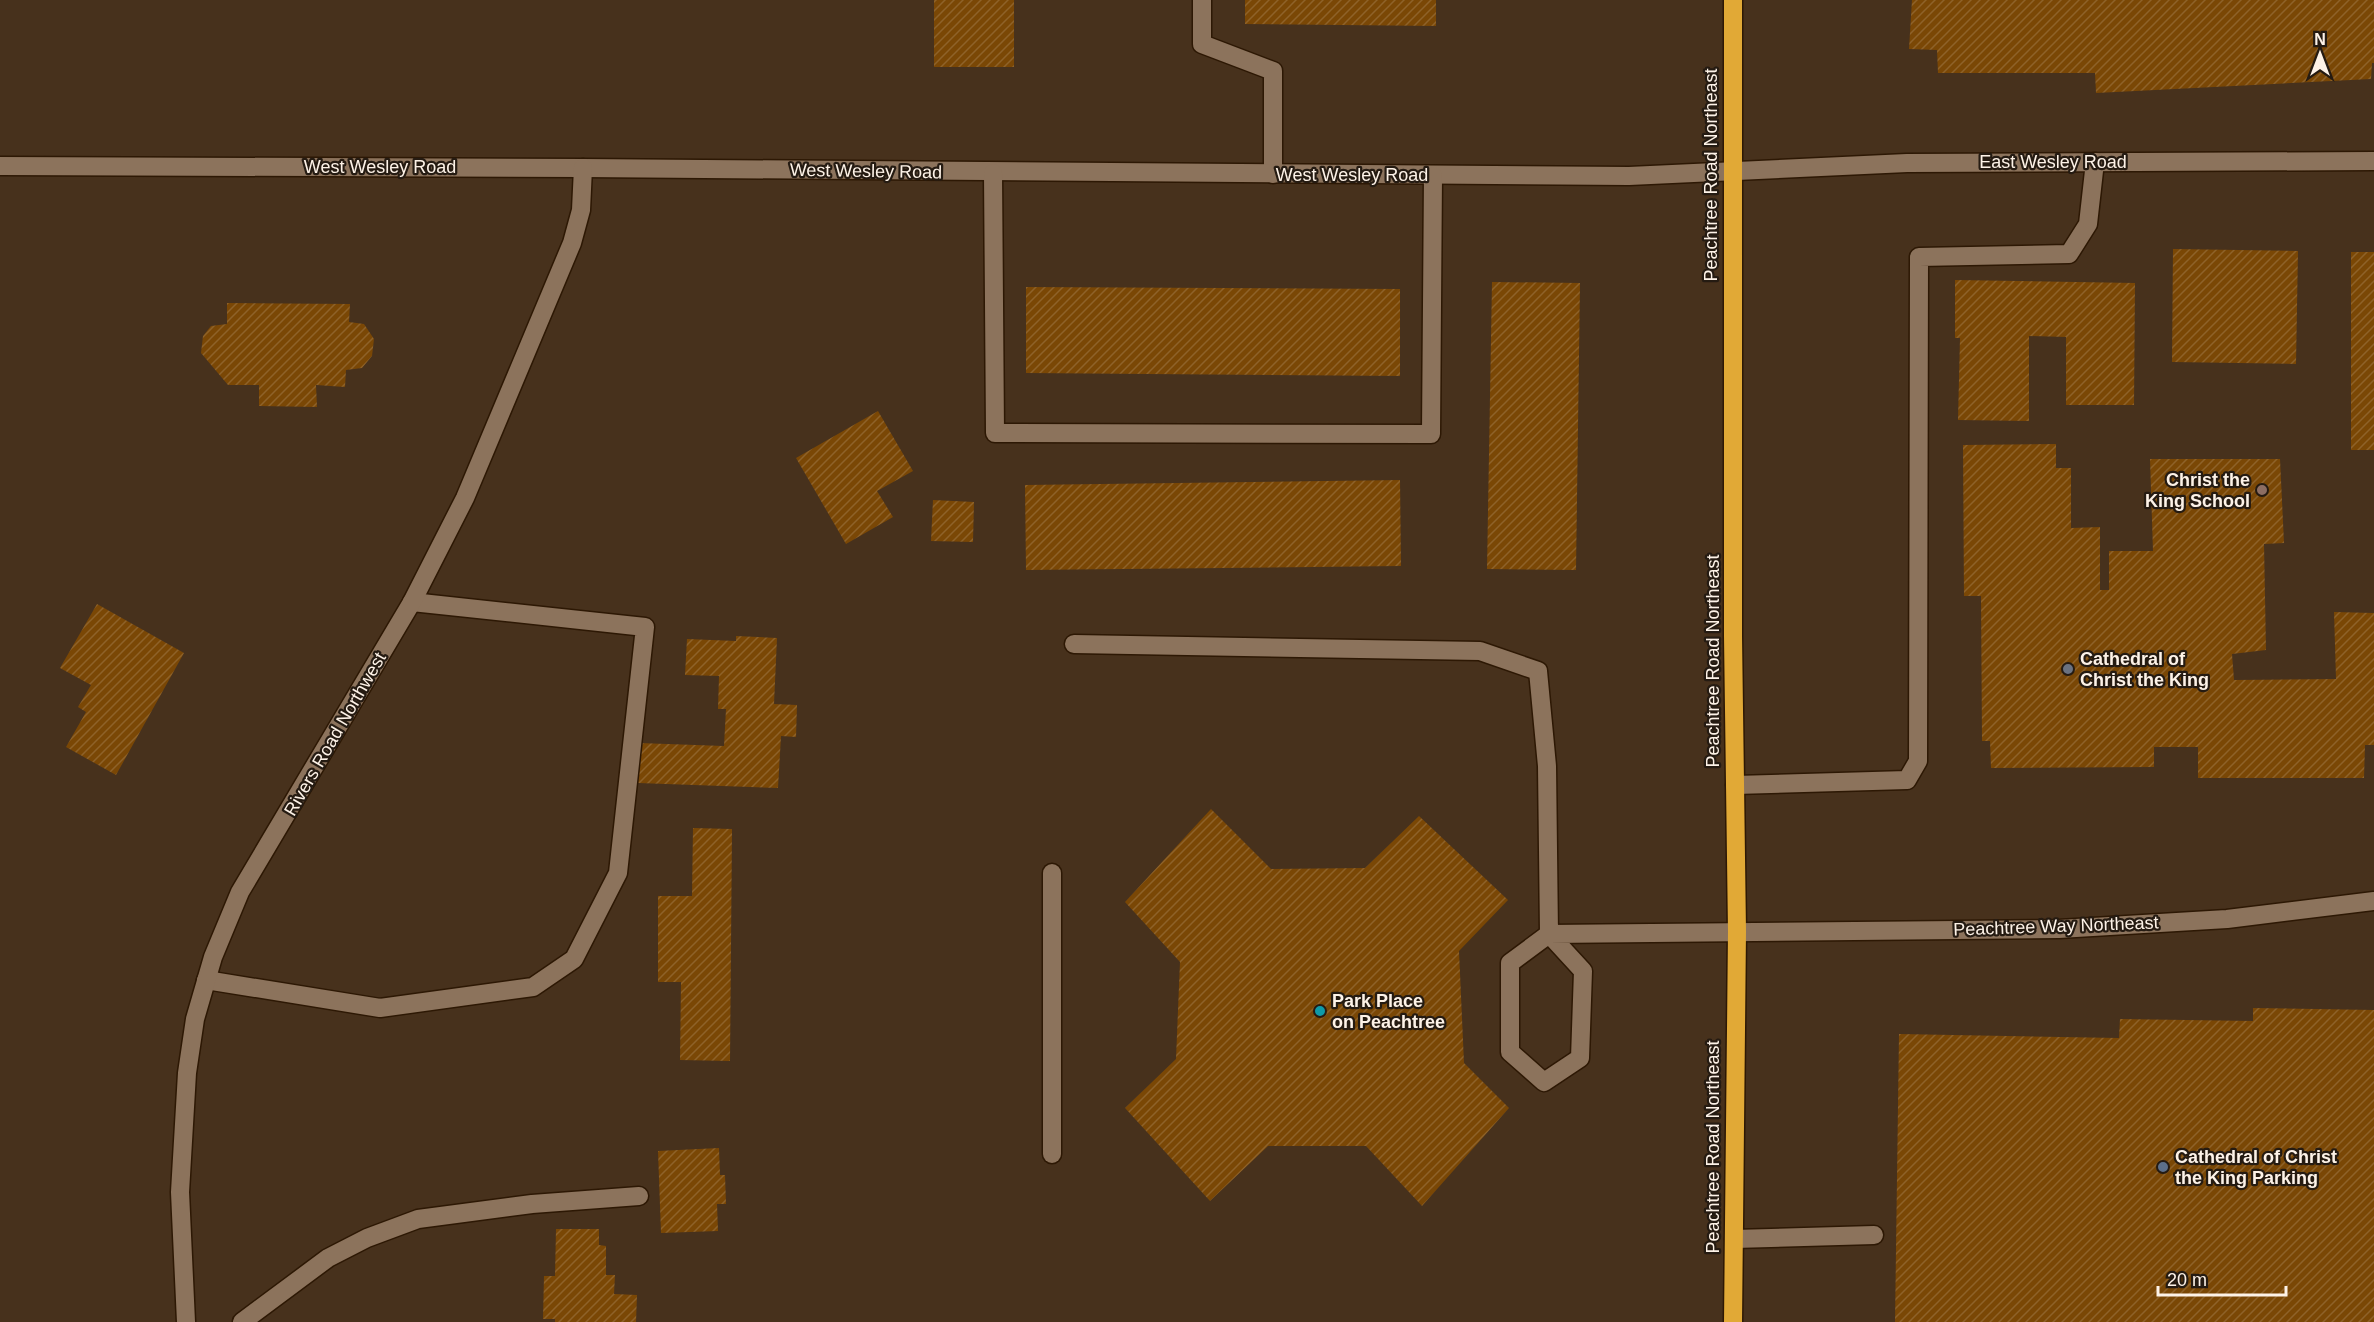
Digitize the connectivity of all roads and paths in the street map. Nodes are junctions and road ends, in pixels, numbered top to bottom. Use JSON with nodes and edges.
{"nodes":[{"id":1,"x":1202,"y":0,"type":"edge"},
{"id":2,"x":1734,"y":0,"type":"edge"},
{"id":3,"x":2374,"y":161,"type":"edge"},
{"id":4,"x":2095,"y":162,"type":"junction"},
{"id":5,"x":0,"y":166,"type":"edge"},
{"id":6,"x":583,"y":168,"type":"junction"},
{"id":7,"x":1732,"y":171,"type":"junction"},
{"id":8,"x":993,"y":173,"type":"junction"},
{"id":9,"x":1273,"y":174,"type":"junction"},
{"id":10,"x":1433,"y":176,"type":"junction"},
{"id":11,"x":412,"y":602,"type":"junction"},
{"id":12,"x":1074,"y":644,"type":"dead end"},
{"id":13,"x":1735,"y":785,"type":"junction"},
{"id":14,"x":1052,"y":873,"type":"dead end"},
{"id":15,"x":2374,"y":901,"type":"edge"},
{"id":16,"x":1737,"y":932,"type":"junction"},
{"id":17,"x":1549,"y":934,"type":"junction"},
{"id":18,"x":206,"y":980,"type":"junction"},
{"id":19,"x":1052,"y":1154,"type":"dead end"},
{"id":20,"x":639,"y":1196,"type":"dead end"},
{"id":21,"x":1874,"y":1235,"type":"dead end"},
{"id":22,"x":1734,"y":1239,"type":"junction"},
{"id":23,"x":186,"y":1322,"type":"edge"},
{"id":24,"x":242,"y":1322,"type":"edge"},
{"id":25,"x":1733,"y":1322,"type":"edge"}],
"edges":[{"from":1,"to":9,"type":"street"},
{"from":2,"to":7,"type":"highway","name":"Peachtree Road Northeast"},
{"from":3,"to":4,"type":"street","name":"East Wesley Road"},
{"from":4,"to":7,"type":"street","name":"East Wesley Road"},
{"from":4,"to":13,"type":"street"},
{"from":5,"to":6,"type":"street","name":"West Wesley Road"},
{"from":6,"to":8,"type":"street","name":"West Wesley Road"},
{"from":6,"to":11,"type":"street","name":"Rivers Road Northwest"},
{"from":7,"to":10,"type":"street","name":"West Wesley Road"},
{"from":7,"to":13,"type":"highway","name":"Peachtree Road Northeast"},
{"from":8,"to":9,"type":"street","name":"West Wesley Road"},
{"from":8,"to":10,"type":"street"},
{"from":9,"to":10,"type":"street","name":"West Wesley Road"},
{"from":11,"to":18,"type":"street","name":"Rivers Road Northwest"},
{"from":11,"to":18,"type":"street"},
{"from":12,"to":17,"type":"street"},
{"from":13,"to":16,"type":"highway","name":"Peachtree Road Northeast"},
{"from":14,"to":19,"type":"street"},
{"from":15,"to":16,"type":"street","name":"Peachtree Way Northeast"},
{"from":16,"to":17,"type":"street","name":"Peachtree Way Northeast"},
{"from":16,"to":22,"type":"highway","name":"Peachtree Road Northeast"},
{"from":17,"to":17,"type":"street"},
{"from":18,"to":23,"type":"street","name":"Rivers Road Northwest"},
{"from":20,"to":24,"type":"street"},
{"from":21,"to":22,"type":"street"},
{"from":22,"to":25,"type":"highway","name":"Peachtree Road Northeast"}]}
